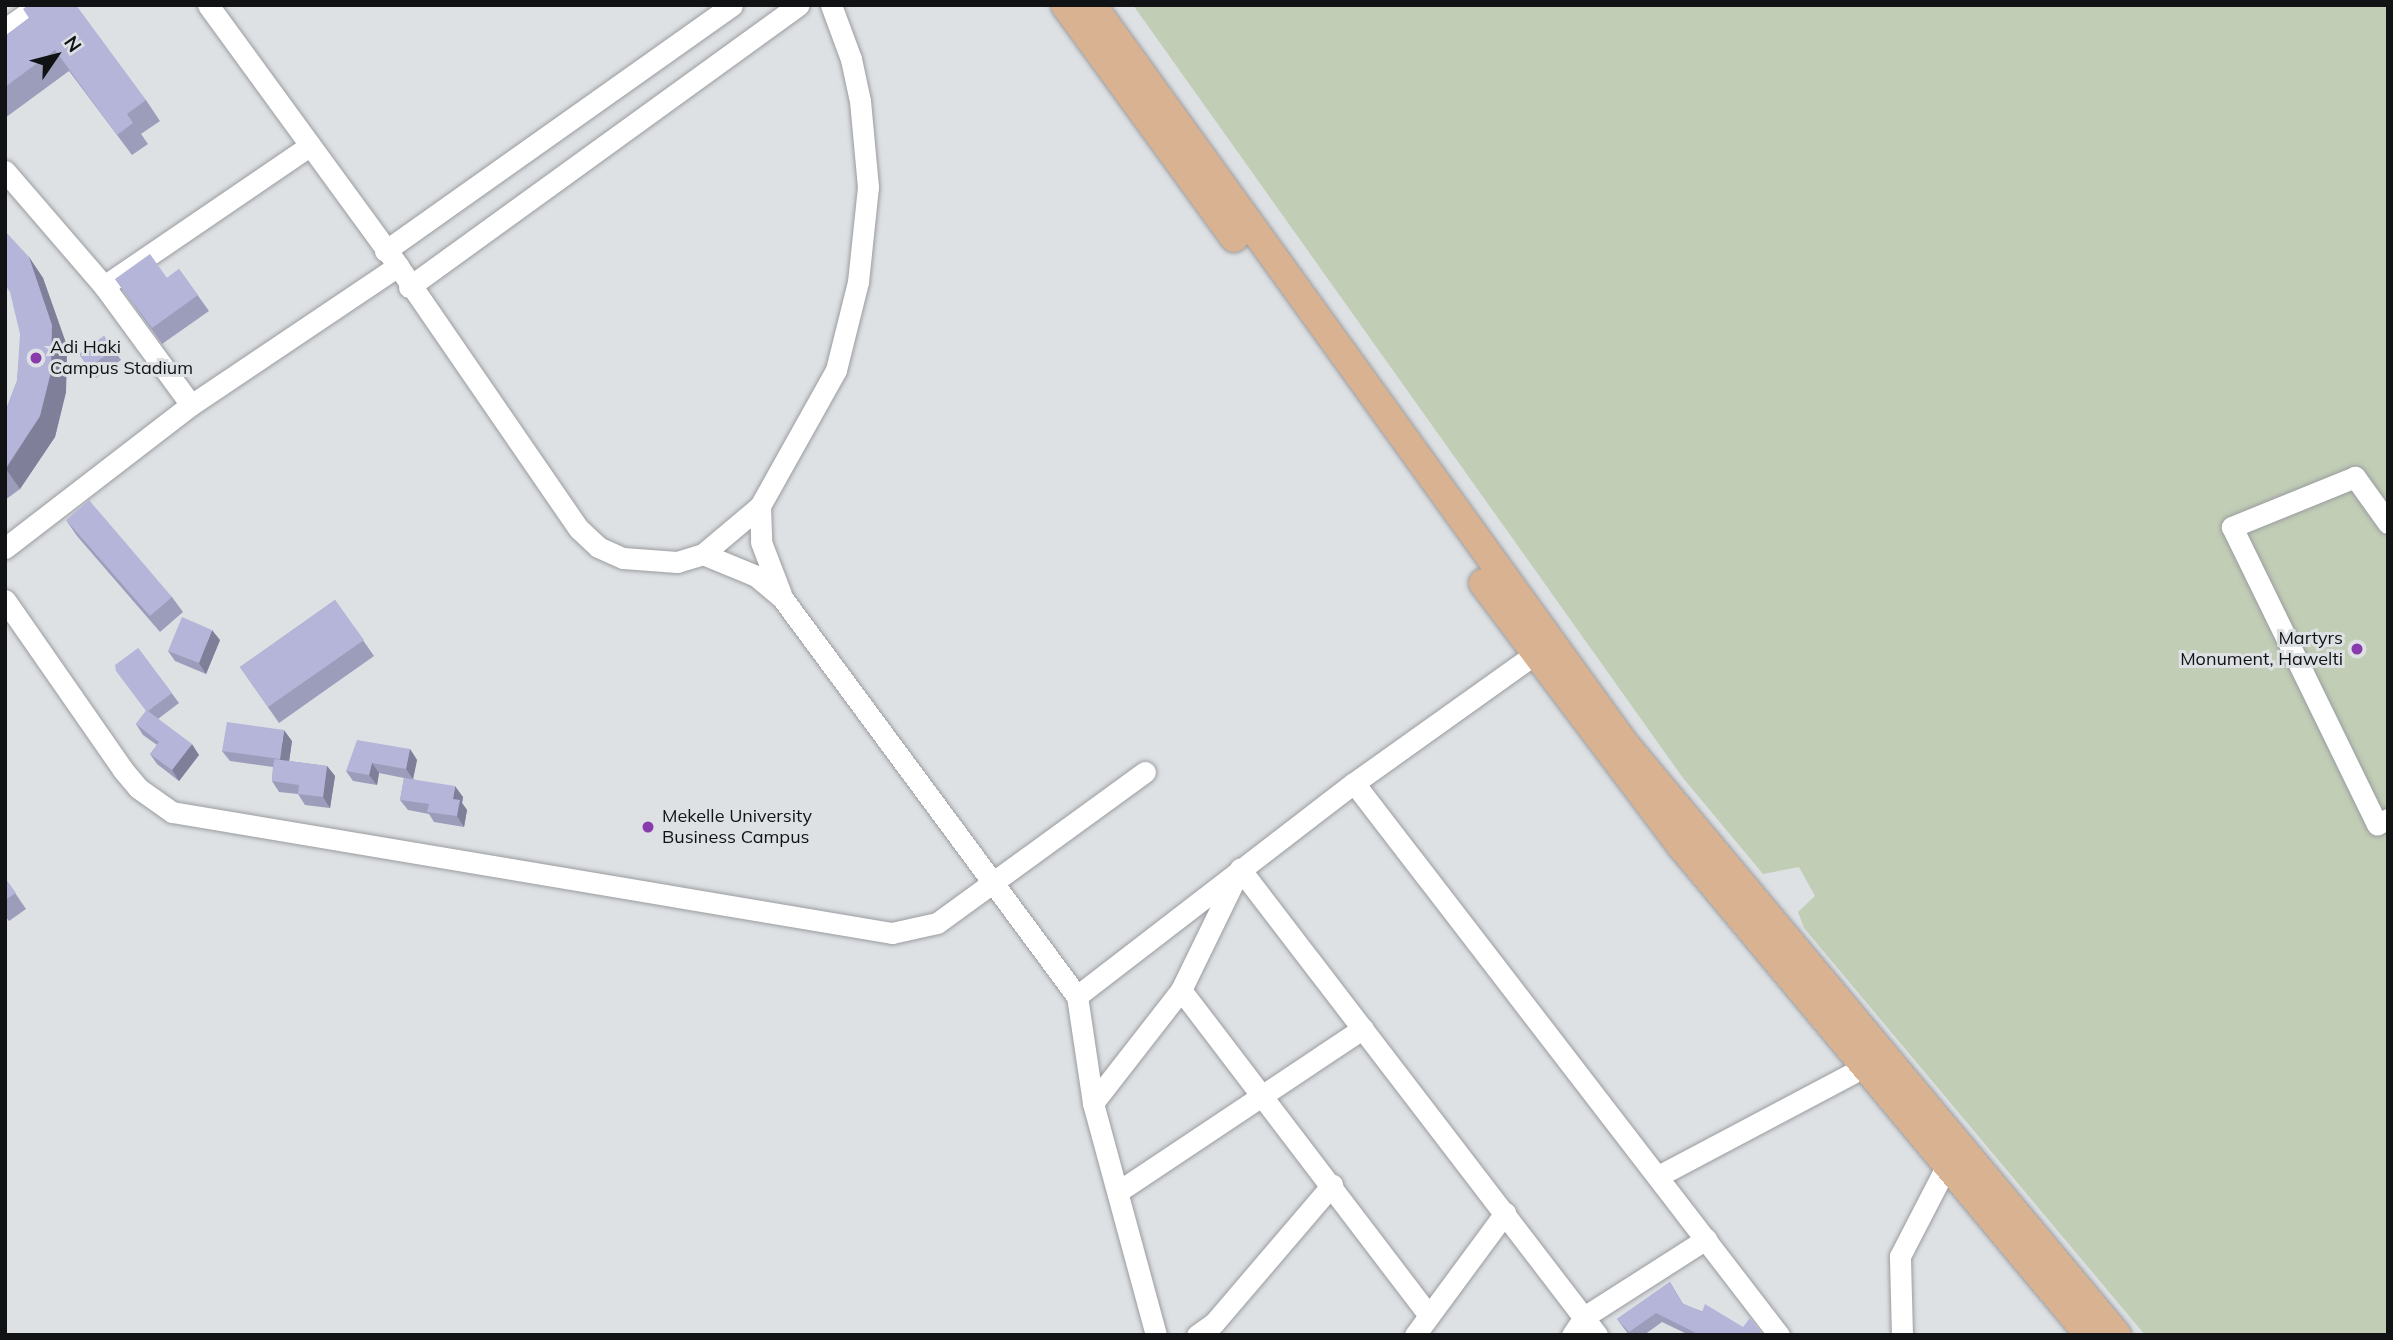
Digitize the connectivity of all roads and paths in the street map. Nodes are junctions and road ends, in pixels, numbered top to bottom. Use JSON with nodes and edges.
{"nodes":[{"id":1,"x":39,"y":5,"type":"edge"},
{"id":2,"x":208,"y":5,"type":"edge"},
{"id":3,"x":732,"y":5,"type":"edge"},
{"id":4,"x":799,"y":5,"type":"edge"},
{"id":5,"x":831,"y":5,"type":"edge"},
{"id":6,"x":1065,"y":5,"type":"edge"},
{"id":7,"x":1092,"y":5,"type":"edge"},
{"id":8,"x":5,"y":29,"type":"edge"},
{"id":9,"x":309,"y":146,"type":"junction"},
{"id":10,"x":5,"y":171,"type":"edge"},
{"id":11,"x":391,"y":259,"type":"junction"},
{"id":12,"x":104,"y":286,"type":"junction"},
{"id":13,"x":409,"y":287,"type":"junction"},
{"id":14,"x":191,"y":405,"type":"junction"},
{"id":15,"x":760,"y":506,"type":"junction"},
{"id":16,"x":2388,"y":523,"type":"edge"},
{"id":17,"x":5,"y":548,"type":"edge"},
{"id":18,"x":703,"y":554,"type":"junction"},
{"id":19,"x":783,"y":599,"type":"junction"},
{"id":20,"x":5,"y":600,"type":"edge"},
{"id":21,"x":1535,"y":654,"type":"junction"},
{"id":22,"x":1146,"y":772,"type":"dead end"},
{"id":23,"x":1354,"y":783,"type":"junction"},
{"id":24,"x":2388,"y":819,"type":"edge"},
{"id":25,"x":1240,"y":869,"type":"junction"},
{"id":26,"x":994,"y":884,"type":"junction"},
{"id":27,"x":1181,"y":990,"type":"junction"},
{"id":28,"x":1077,"y":996,"type":"junction"},
{"id":29,"x":1363,"y":1028,"type":"junction"},
{"id":30,"x":1862,"y":1068,"type":"junction"},
{"id":31,"x":1264,"y":1096,"type":"junction"},
{"id":32,"x":1093,"y":1103,"type":"junction"},
{"id":33,"x":1947,"y":1165,"type":"junction"},
{"id":34,"x":1660,"y":1175,"type":"junction"},
{"id":35,"x":1332,"y":1185,"type":"junction"},
{"id":36,"x":1119,"y":1191,"type":"junction"},
{"id":37,"x":1505,"y":1213,"type":"junction"},
{"id":38,"x":1706,"y":1239,"type":"junction"},
{"id":39,"x":1428,"y":1314,"type":"junction"},
{"id":40,"x":1578,"y":1326,"type":"edge"},
{"id":41,"x":1214,"y":1331,"type":"edge"},
{"id":42,"x":1156,"y":1335,"type":"edge"},
{"id":43,"x":1415,"y":1335,"type":"edge"},
{"id":44,"x":1597,"y":1335,"type":"edge"},
{"id":45,"x":1779,"y":1335,"type":"edge"},
{"id":46,"x":1902,"y":1335,"type":"edge"},
{"id":47,"x":2089,"y":1335,"type":"edge"},
{"id":48,"x":2118,"y":1335,"type":"edge"}],
"edges":[{"from":1,"to":8,"type":"street"},
{"from":2,"to":9,"type":"street"},
{"from":3,"to":11,"type":"street"},
{"from":4,"to":13,"type":"street"},
{"from":5,"to":15,"type":"street"},
{"from":6,"to":21,"type":"main road"},
{"from":7,"to":48,"type":"main road"},
{"from":9,"to":11,"type":"street"},
{"from":9,"to":12,"type":"street"},
{"from":10,"to":12,"type":"street"},
{"from":11,"to":13,"type":"street"},
{"from":11,"to":14,"type":"street"},
{"from":12,"to":14,"type":"street"},
{"from":13,"to":18,"type":"street"},
{"from":14,"to":17,"type":"street"},
{"from":15,"to":18,"type":"street"},
{"from":15,"to":19,"type":"street"},
{"from":16,"to":24,"type":"street"},
{"from":18,"to":19,"type":"street"},
{"from":19,"to":26,"type":"street"},
{"from":20,"to":26,"type":"street"},
{"from":21,"to":23,"type":"street"},
{"from":21,"to":30,"type":"main road"},
{"from":22,"to":26,"type":"street"},
{"from":23,"to":25,"type":"street"},
{"from":23,"to":34,"type":"street"},
{"from":25,"to":27,"type":"street"},
{"from":25,"to":28,"type":"street"},
{"from":25,"to":29,"type":"street"},
{"from":26,"to":28,"type":"street"},
{"from":27,"to":31,"type":"street"},
{"from":27,"to":32,"type":"street"},
{"from":28,"to":32,"type":"street"},
{"from":29,"to":31,"type":"street"},
{"from":29,"to":37,"type":"street"},
{"from":30,"to":33,"type":"main road"},
{"from":30,"to":34,"type":"street"},
{"from":31,"to":35,"type":"street"},
{"from":31,"to":36,"type":"street"},
{"from":32,"to":36,"type":"street"},
{"from":33,"to":46,"type":"street"},
{"from":33,"to":47,"type":"main road"},
{"from":34,"to":38,"type":"street"},
{"from":35,"to":39,"type":"street"},
{"from":35,"to":41,"type":"street"},
{"from":36,"to":42,"type":"street"},
{"from":37,"to":39,"type":"street"},
{"from":37,"to":40,"type":"street"},
{"from":38,"to":40,"type":"street"},
{"from":38,"to":45,"type":"street"},
{"from":39,"to":43,"type":"street"},
{"from":40,"to":44,"type":"street"}]}
